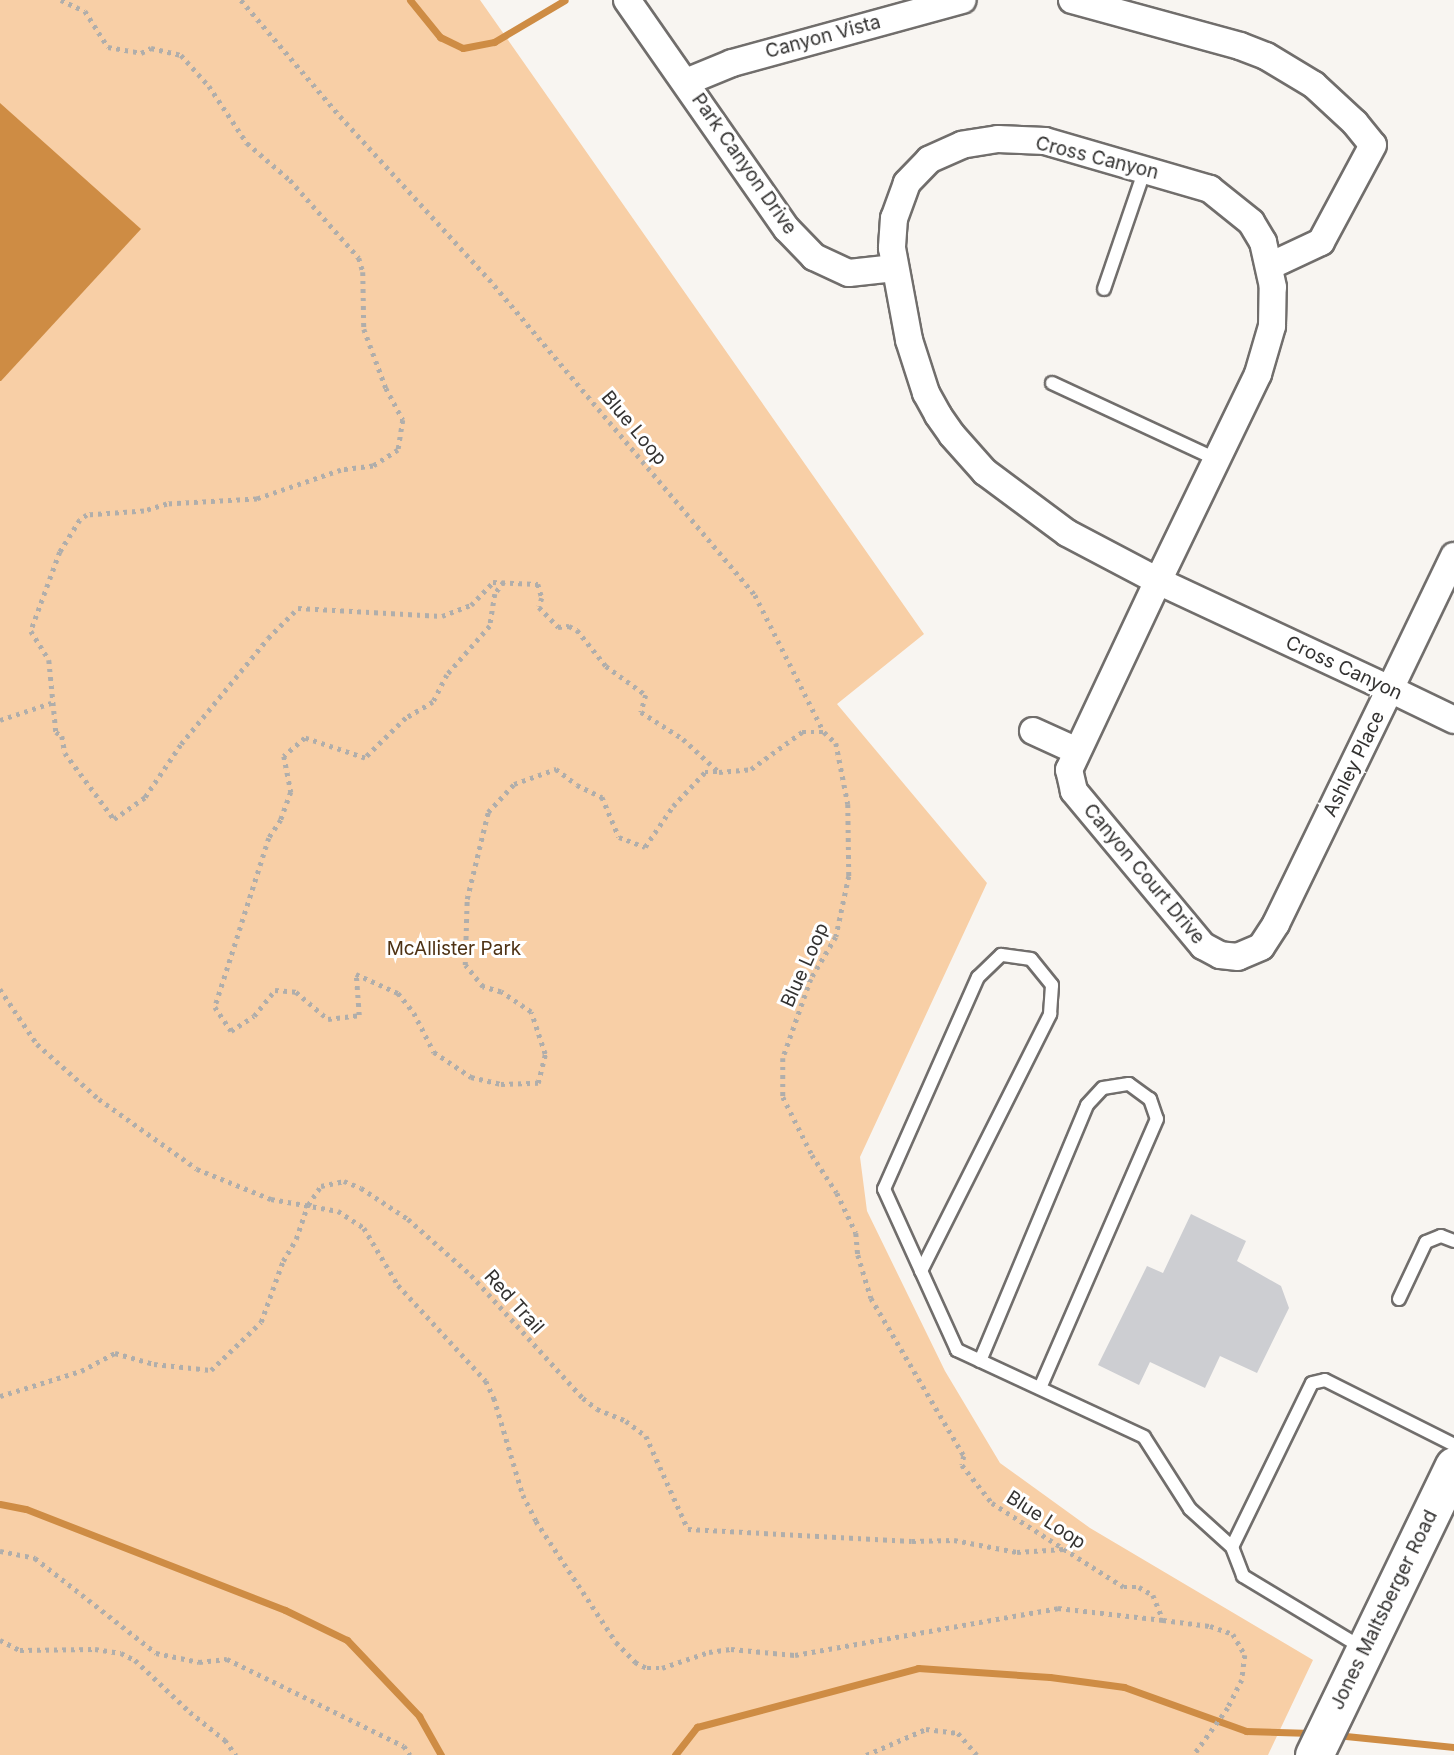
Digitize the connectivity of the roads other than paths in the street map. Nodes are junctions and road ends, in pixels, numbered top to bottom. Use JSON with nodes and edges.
{"nodes":[{"id":1,"x":627,"y":0,"type":"edge"},
{"id":2,"x":962,"y":0,"type":"edge"},
{"id":3,"x":1072,"y":0,"type":"edge"},
{"id":4,"x":685,"y":82,"type":"junction"},
{"id":5,"x":1145,"y":169,"type":"junction"},
{"id":6,"x":1270,"y":266,"type":"junction"},
{"id":7,"x":895,"y":268,"type":"junction"},
{"id":8,"x":1104,"y":289,"type":"dead end"},
{"id":9,"x":1052,"y":383,"type":"dead end"},
{"id":10,"x":1216,"y":459,"type":"junction"},
{"id":11,"x":1454,"y":556,"type":"edge"},
{"id":12,"x":1158,"y":580,"type":"junction"},
{"id":13,"x":1390,"y":689,"type":"junction"},
{"id":14,"x":1454,"y":720,"type":"edge"},
{"id":15,"x":1033,"y":731,"type":"dead end"},
{"id":16,"x":1077,"y":751,"type":"junction"},
{"id":17,"x":1238,"y":957,"type":"joint"},
{"id":18,"x":1454,"y":1241,"type":"edge"},
{"id":19,"x":921,"y":1271,"type":"junction"},
{"id":20,"x":1399,"y":1299,"type":"dead end"},
{"id":21,"x":980,"y":1361,"type":"junction"},
{"id":22,"x":1040,"y":1388,"type":"junction"},
{"id":23,"x":1454,"y":1445,"type":"edge"},
{"id":24,"x":1454,"y":1466,"type":"edge"},
{"id":25,"x":1232,"y":1547,"type":"junction"},
{"id":26,"x":1363,"y":1652,"type":"junction"},
{"id":27,"x":1314,"y":1755,"type":"edge"}],
"edges":[{"from":1,"to":4,"type":"street","name":"Park Canyon Drive"},
{"from":2,"to":4,"type":"street","name":"Canyon Vista"},
{"from":3,"to":6,"type":"street"},
{"from":4,"to":7,"type":"street","name":"Park Canyon Drive"},
{"from":5,"to":6,"type":"street","name":"Cross Canyon"},
{"from":5,"to":7,"type":"street","name":"Cross Canyon"},
{"from":5,"to":8,"type":"lane"},
{"from":6,"to":10,"type":"street","name":"Cross Canyon"},
{"from":7,"to":12,"type":"street","name":"Cross Canyon"},
{"from":9,"to":10,"type":"lane"},
{"from":10,"to":12,"type":"street","name":"Cross Canyon"},
{"from":11,"to":13,"type":"street","name":"Ashley Place"},
{"from":12,"to":13,"type":"street","name":"Cross Canyon"},
{"from":12,"to":16,"type":"street","name":"Canyon Court Drive"},
{"from":13,"to":14,"type":"street","name":"Cross Canyon"},
{"from":13,"to":17,"type":"street","name":"Ashley Place"},
{"from":15,"to":16,"type":"street"},
{"from":16,"to":17,"type":"street","name":"Canyon Court Drive"},
{"from":18,"to":20,"type":"lane"},
{"from":19,"to":19,"type":"lane"},
{"from":19,"to":21,"type":"lane"},
{"from":21,"to":22,"type":"lane"},
{"from":21,"to":22,"type":"lane"},
{"from":22,"to":25,"type":"lane"},
{"from":23,"to":25,"type":"lane"},
{"from":24,"to":26,"type":"main road","name":"Jones Maltsberger Road"},
{"from":25,"to":26,"type":"lane"},
{"from":26,"to":27,"type":"main road","name":"Jones Maltsberger Road"}]}
